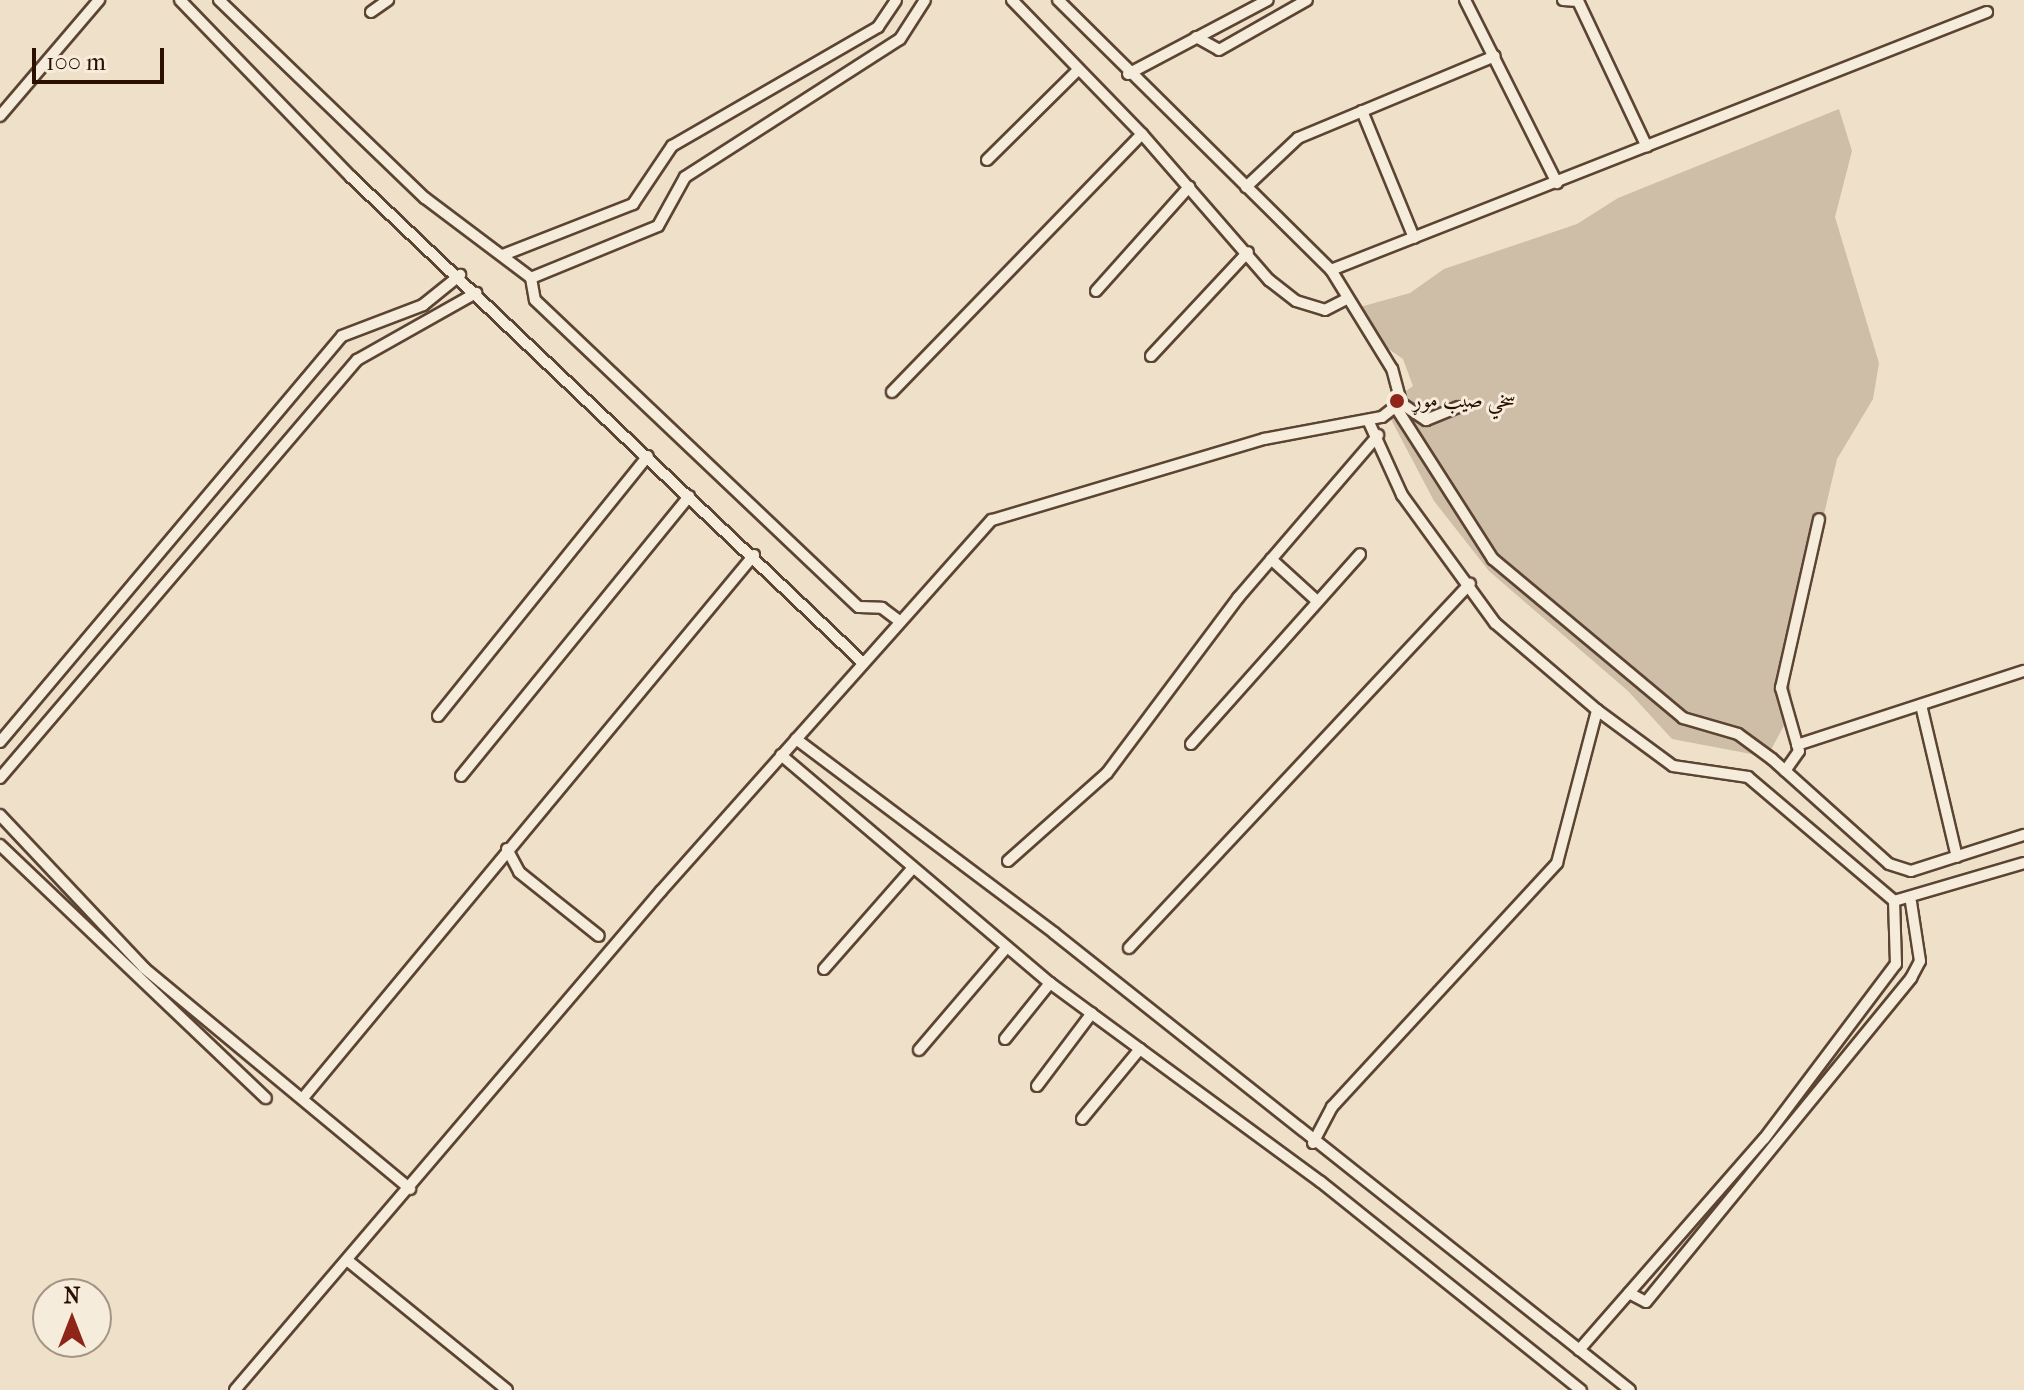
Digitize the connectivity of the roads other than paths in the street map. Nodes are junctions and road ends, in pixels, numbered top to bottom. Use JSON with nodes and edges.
{"nodes":[{"id":1,"x":99,"y":0,"type":"edge"},
{"id":2,"x":180,"y":0,"type":"edge"},
{"id":3,"x":219,"y":0,"type":"edge"},
{"id":4,"x":388,"y":0,"type":"edge"},
{"id":5,"x":896,"y":0,"type":"edge"},
{"id":6,"x":925,"y":0,"type":"edge"},
{"id":7,"x":1012,"y":0,"type":"edge"},
{"id":8,"x":1058,"y":0,"type":"edge"},
{"id":9,"x":1267,"y":0,"type":"edge"},
{"id":10,"x":1307,"y":0,"type":"edge"},
{"id":11,"x":1465,"y":0,"type":"edge"},
{"id":12,"x":1563,"y":0,"type":"edge"},
{"id":13,"x":371,"y":12,"type":"dead end"},
{"id":14,"x":1987,"y":12,"type":"dead end"},
{"id":15,"x":1196,"y":37,"type":"junction"},
{"id":16,"x":1495,"y":56,"type":"junction"},
{"id":17,"x":1079,"y":69,"type":"junction"},
{"id":18,"x":1128,"y":74,"type":"junction"},
{"id":19,"x":1362,"y":111,"type":"junction"},
{"id":20,"x":0,"y":116,"type":"edge"},
{"id":21,"x":1142,"y":134,"type":"junction"},
{"id":22,"x":1647,"y":147,"type":"junction"},
{"id":23,"x":987,"y":160,"type":"dead end"},
{"id":24,"x":1557,"y":183,"type":"junction"},
{"id":25,"x":1189,"y":187,"type":"junction"},
{"id":26,"x":1246,"y":187,"type":"junction"},
{"id":27,"x":1414,"y":238,"type":"junction"},
{"id":28,"x":1248,"y":252,"type":"junction"},
{"id":29,"x":503,"y":255,"type":"junction"},
{"id":30,"x":1331,"y":270,"type":"junction"},
{"id":31,"x":460,"y":275,"type":"junction"},
{"id":32,"x":531,"y":278,"type":"junction"},
{"id":33,"x":1096,"y":291,"type":"dead end"},
{"id":34,"x":476,"y":293,"type":"junction"},
{"id":35,"x":1347,"y":299,"type":"junction"},
{"id":36,"x":1151,"y":356,"type":"dead end"},
{"id":37,"x":892,"y":392,"type":"dead end"},
{"id":38,"x":1398,"y":404,"type":"junction"},
{"id":39,"x":1459,"y":407,"type":"dead end"},
{"id":40,"x":1368,"y":420,"type":"junction"},
{"id":41,"x":1378,"y":435,"type":"junction"},
{"id":42,"x":648,"y":456,"type":"junction"},
{"id":43,"x":689,"y":496,"type":"junction"},
{"id":44,"x":1819,"y":519,"type":"dead end"},
{"id":45,"x":1360,"y":554,"type":"dead end"},
{"id":46,"x":754,"y":555,"type":"junction"},
{"id":47,"x":1271,"y":559,"type":"junction"},
{"id":48,"x":1470,"y":584,"type":"junction"},
{"id":49,"x":1317,"y":601,"type":"junction"},
{"id":50,"x":898,"y":620,"type":"junction"},
{"id":51,"x":862,"y":662,"type":"junction"},
{"id":52,"x":2024,"y":671,"type":"edge"},
{"id":53,"x":1921,"y":705,"type":"junction"},
{"id":54,"x":1597,"y":710,"type":"junction"},
{"id":55,"x":438,"y":716,"type":"dead end"},
{"id":56,"x":796,"y":739,"type":"junction"},
{"id":57,"x":0,"y":742,"type":"edge"},
{"id":58,"x":1191,"y":744,"type":"dead end"},
{"id":59,"x":1797,"y":745,"type":"junction"},
{"id":60,"x":781,"y":755,"type":"junction"},
{"id":61,"x":1785,"y":771,"type":"junction"},
{"id":62,"x":461,"y":776,"type":"dead end"},
{"id":63,"x":0,"y":778,"type":"edge"},
{"id":64,"x":0,"y":815,"type":"edge"},
{"id":65,"x":2024,"y":835,"type":"edge"},
{"id":66,"x":0,"y":845,"type":"edge"},
{"id":67,"x":507,"y":849,"type":"junction"},
{"id":68,"x":1957,"y":857,"type":"junction"},
{"id":69,"x":1008,"y":861,"type":"dead end"},
{"id":70,"x":2024,"y":863,"type":"edge"},
{"id":71,"x":912,"y":869,"type":"junction"},
{"id":72,"x":1894,"y":901,"type":"junction"},
{"id":73,"x":1911,"y":902,"type":"junction"},
{"id":74,"x":599,"y":936,"type":"dead end"},
{"id":75,"x":1007,"y":947,"type":"junction"},
{"id":76,"x":1129,"y":948,"type":"dead end"},
{"id":77,"x":824,"y":969,"type":"dead end"},
{"id":78,"x":1050,"y":983,"type":"junction"},
{"id":79,"x":1092,"y":1013,"type":"junction"},
{"id":80,"x":1005,"y":1039,"type":"dead end"},
{"id":81,"x":1140,"y":1049,"type":"junction"},
{"id":82,"x":919,"y":1050,"type":"dead end"},
{"id":83,"x":1037,"y":1086,"type":"dead end"},
{"id":84,"x":266,"y":1098,"type":"dead end"},
{"id":85,"x":303,"y":1098,"type":"junction"},
{"id":86,"x":1082,"y":1119,"type":"dead end"},
{"id":87,"x":1313,"y":1143,"type":"junction"},
{"id":88,"x":410,"y":1189,"type":"junction"},
{"id":89,"x":347,"y":1260,"type":"junction"},
{"id":90,"x":1629,"y":1293,"type":"junction"},
{"id":91,"x":1579,"y":1350,"type":"junction"},
{"id":92,"x":235,"y":1390,"type":"edge"},
{"id":93,"x":507,"y":1390,"type":"edge"},
{"id":94,"x":1581,"y":1390,"type":"edge"},
{"id":95,"x":1630,"y":1390,"type":"edge"}],
"edges":[{"from":1,"to":20,"type":"street"},
{"from":2,"to":31,"type":"street"},
{"from":3,"to":29,"type":"street"},
{"from":4,"to":13,"type":"street"},
{"from":5,"to":29,"type":"street"},
{"from":6,"to":32,"type":"street"},
{"from":7,"to":17,"type":"street"},
{"from":8,"to":18,"type":"street"},
{"from":9,"to":15,"type":"street"},
{"from":10,"to":15,"type":"street"},
{"from":11,"to":16,"type":"street"},
{"from":12,"to":22,"type":"street"},
{"from":14,"to":22,"type":"street"},
{"from":15,"to":18,"type":"street"},
{"from":16,"to":19,"type":"street"},
{"from":16,"to":24,"type":"street"},
{"from":17,"to":21,"type":"street"},
{"from":17,"to":23,"type":"street"},
{"from":18,"to":26,"type":"street"},
{"from":19,"to":26,"type":"street"},
{"from":19,"to":27,"type":"street"},
{"from":21,"to":25,"type":"street"},
{"from":21,"to":37,"type":"street"},
{"from":22,"to":24,"type":"street"},
{"from":24,"to":27,"type":"street"},
{"from":25,"to":28,"type":"street"},
{"from":25,"to":33,"type":"street"},
{"from":26,"to":30,"type":"street"},
{"from":27,"to":30,"type":"street"},
{"from":28,"to":35,"type":"street"},
{"from":28,"to":36,"type":"street"},
{"from":29,"to":32,"type":"street"},
{"from":30,"to":35,"type":"street"},
{"from":31,"to":34,"type":"street"},
{"from":31,"to":57,"type":"street"},
{"from":32,"to":50,"type":"street"},
{"from":34,"to":42,"type":"street"},
{"from":34,"to":63,"type":"street"},
{"from":35,"to":38,"type":"street"},
{"from":38,"to":39,"type":"street"},
{"from":38,"to":40,"type":"street"},
{"from":38,"to":61,"type":"street"},
{"from":40,"to":41,"type":"street"},
{"from":40,"to":50,"type":"street"},
{"from":41,"to":47,"type":"street"},
{"from":41,"to":48,"type":"street"},
{"from":42,"to":43,"type":"street"},
{"from":42,"to":55,"type":"street"},
{"from":43,"to":46,"type":"street"},
{"from":43,"to":62,"type":"street"},
{"from":44,"to":59,"type":"street"},
{"from":45,"to":49,"type":"street"},
{"from":46,"to":51,"type":"street"},
{"from":46,"to":67,"type":"street"},
{"from":47,"to":49,"type":"street"},
{"from":47,"to":69,"type":"street"},
{"from":48,"to":54,"type":"street"},
{"from":48,"to":76,"type":"street"},
{"from":49,"to":58,"type":"street"},
{"from":50,"to":51,"type":"street"},
{"from":51,"to":56,"type":"street"},
{"from":52,"to":53,"type":"street"},
{"from":53,"to":59,"type":"street"},
{"from":53,"to":68,"type":"street"},
{"from":54,"to":72,"type":"street"},
{"from":54,"to":87,"type":"street"},
{"from":56,"to":60,"type":"street"},
{"from":56,"to":87,"type":"street"},
{"from":59,"to":61,"type":"street"},
{"from":60,"to":71,"type":"street"},
{"from":60,"to":88,"type":"street"},
{"from":61,"to":68,"type":"street"},
{"from":64,"to":85,"type":"street"},
{"from":65,"to":68,"type":"street"},
{"from":66,"to":84,"type":"street"},
{"from":67,"to":74,"type":"street"},
{"from":67,"to":85,"type":"street"},
{"from":70,"to":73,"type":"street"},
{"from":71,"to":75,"type":"street"},
{"from":71,"to":77,"type":"street"},
{"from":72,"to":73,"type":"street"},
{"from":72,"to":90,"type":"street"},
{"from":73,"to":90,"type":"street"},
{"from":75,"to":78,"type":"street"},
{"from":75,"to":82,"type":"street"},
{"from":78,"to":79,"type":"street"},
{"from":78,"to":80,"type":"street"},
{"from":79,"to":81,"type":"street"},
{"from":79,"to":83,"type":"street"},
{"from":81,"to":86,"type":"street"},
{"from":81,"to":94,"type":"street"},
{"from":85,"to":88,"type":"street"},
{"from":87,"to":91,"type":"street"},
{"from":88,"to":89,"type":"street"},
{"from":89,"to":92,"type":"street"},
{"from":89,"to":93,"type":"street"},
{"from":90,"to":91,"type":"street"},
{"from":91,"to":95,"type":"street"}]}
